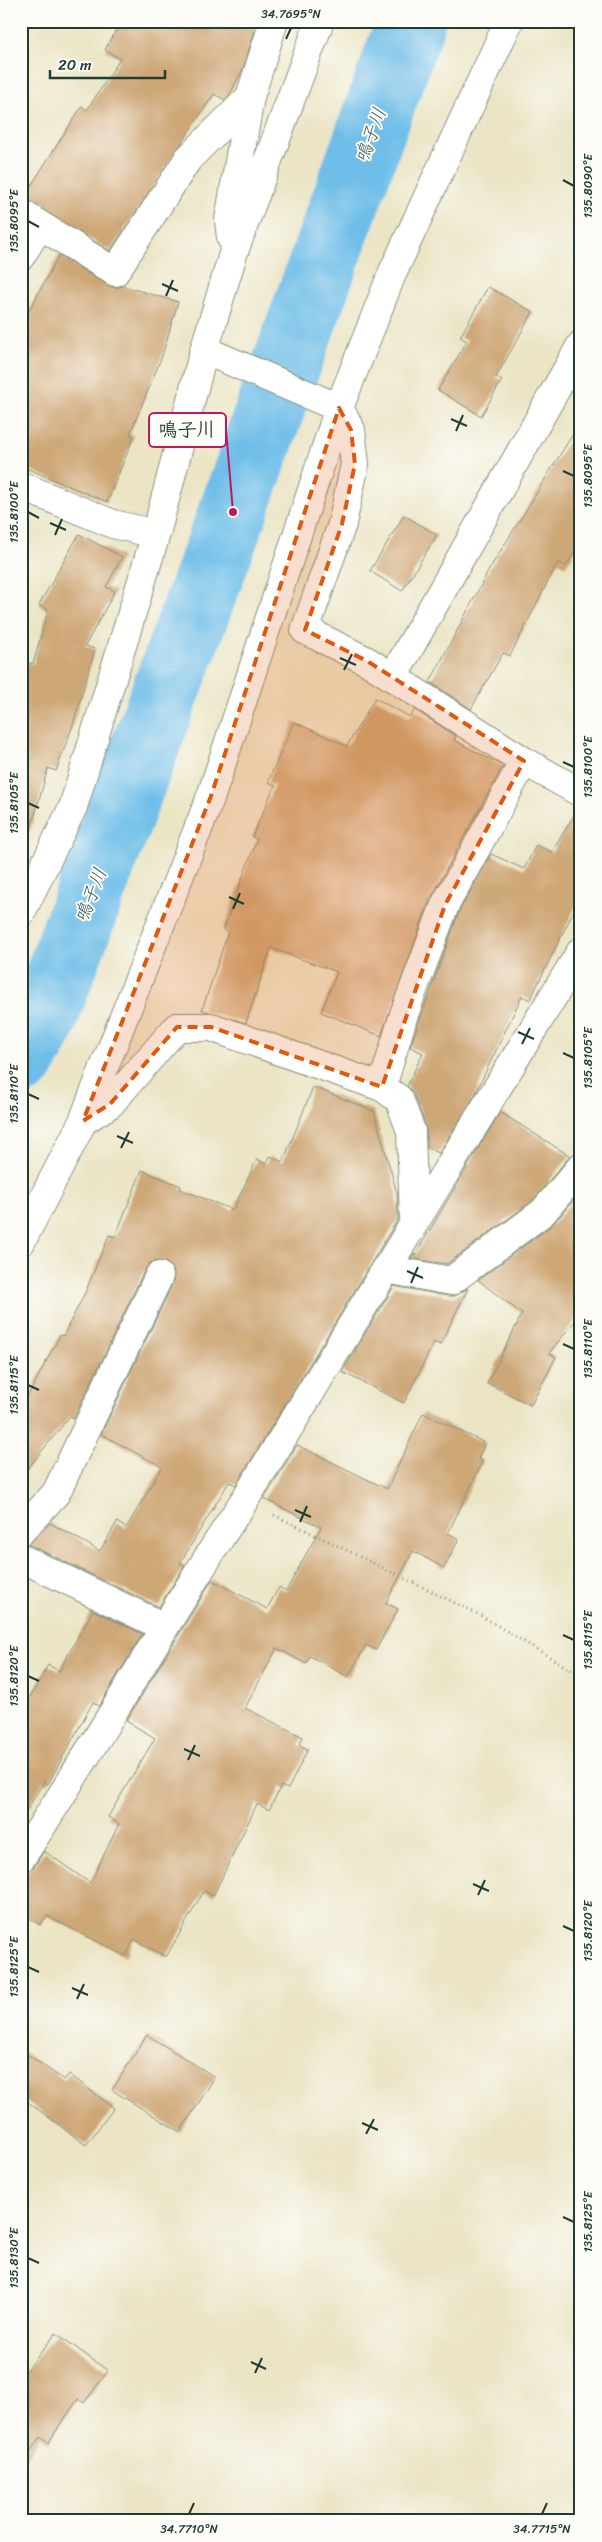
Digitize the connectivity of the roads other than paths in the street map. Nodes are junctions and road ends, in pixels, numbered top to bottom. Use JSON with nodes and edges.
{"nodes":[{"id":1,"x":274,"y":21,"type":"edge"},
{"id":2,"x":320,"y":21,"type":"edge"},
{"id":3,"x":509,"y":21,"type":"edge"},
{"id":4,"x":250,"y":97,"type":"junction"},
{"id":5,"x":31,"y":219,"type":"edge"},
{"id":6,"x":233,"y":254,"type":"junction"},
{"id":7,"x":21,"y":256,"type":"edge"},
{"id":8,"x":581,"y":346,"type":"edge"},
{"id":9,"x":211,"y":355,"type":"junction"},
{"id":10,"x":332,"y":404,"type":"junction"},
{"id":11,"x":21,"y":486,"type":"edge"},
{"id":12,"x":156,"y":534,"type":"junction"},
{"id":13,"x":393,"y":677,"type":"junction"},
{"id":14,"x":524,"y":761,"type":"junction"},
{"id":15,"x":581,"y":792,"type":"edge"},
{"id":16,"x":21,"y":913,"type":"edge"},
{"id":17,"x":581,"y":951,"type":"edge"},
{"id":18,"x":382,"y":1087,"type":"junction"},
{"id":19,"x":83,"y":1121,"type":"junction"},
{"id":20,"x":581,"y":1167,"type":"edge"},
{"id":21,"x":414,"y":1221,"type":"junction"},
{"id":22,"x":21,"y":1242,"type":"edge"},
{"id":23,"x":385,"y":1269,"type":"junction"},
{"id":24,"x":160,"y":1276,"type":"dead end"},
{"id":25,"x":21,"y":1531,"type":"edge"},
{"id":26,"x":21,"y":1558,"type":"edge"},
{"id":27,"x":164,"y":1627,"type":"junction"},
{"id":28,"x":21,"y":1858,"type":"edge"}],
"edges":[{"from":1,"to":4,"type":"street"},
{"from":2,"to":6,"type":"street"},
{"from":3,"to":10,"type":"street"},
{"from":4,"to":5,"type":"street"},
{"from":4,"to":6,"type":"street"},
{"from":5,"to":7,"type":"street"},
{"from":6,"to":9,"type":"street"},
{"from":8,"to":13,"type":"street"},
{"from":9,"to":10,"type":"street"},
{"from":9,"to":12,"type":"street"},
{"from":10,"to":13,"type":"street"},
{"from":10,"to":19,"type":"street"},
{"from":11,"to":12,"type":"street"},
{"from":12,"to":16,"type":"street"},
{"from":13,"to":14,"type":"street"},
{"from":14,"to":15,"type":"street"},
{"from":14,"to":18,"type":"street"},
{"from":17,"to":21,"type":"street"},
{"from":18,"to":19,"type":"street"},
{"from":18,"to":21,"type":"street"},
{"from":19,"to":22,"type":"street"},
{"from":20,"to":23,"type":"street"},
{"from":21,"to":23,"type":"street"},
{"from":23,"to":27,"type":"street"},
{"from":24,"to":25,"type":"street"},
{"from":26,"to":27,"type":"street"},
{"from":27,"to":28,"type":"street"}]}
